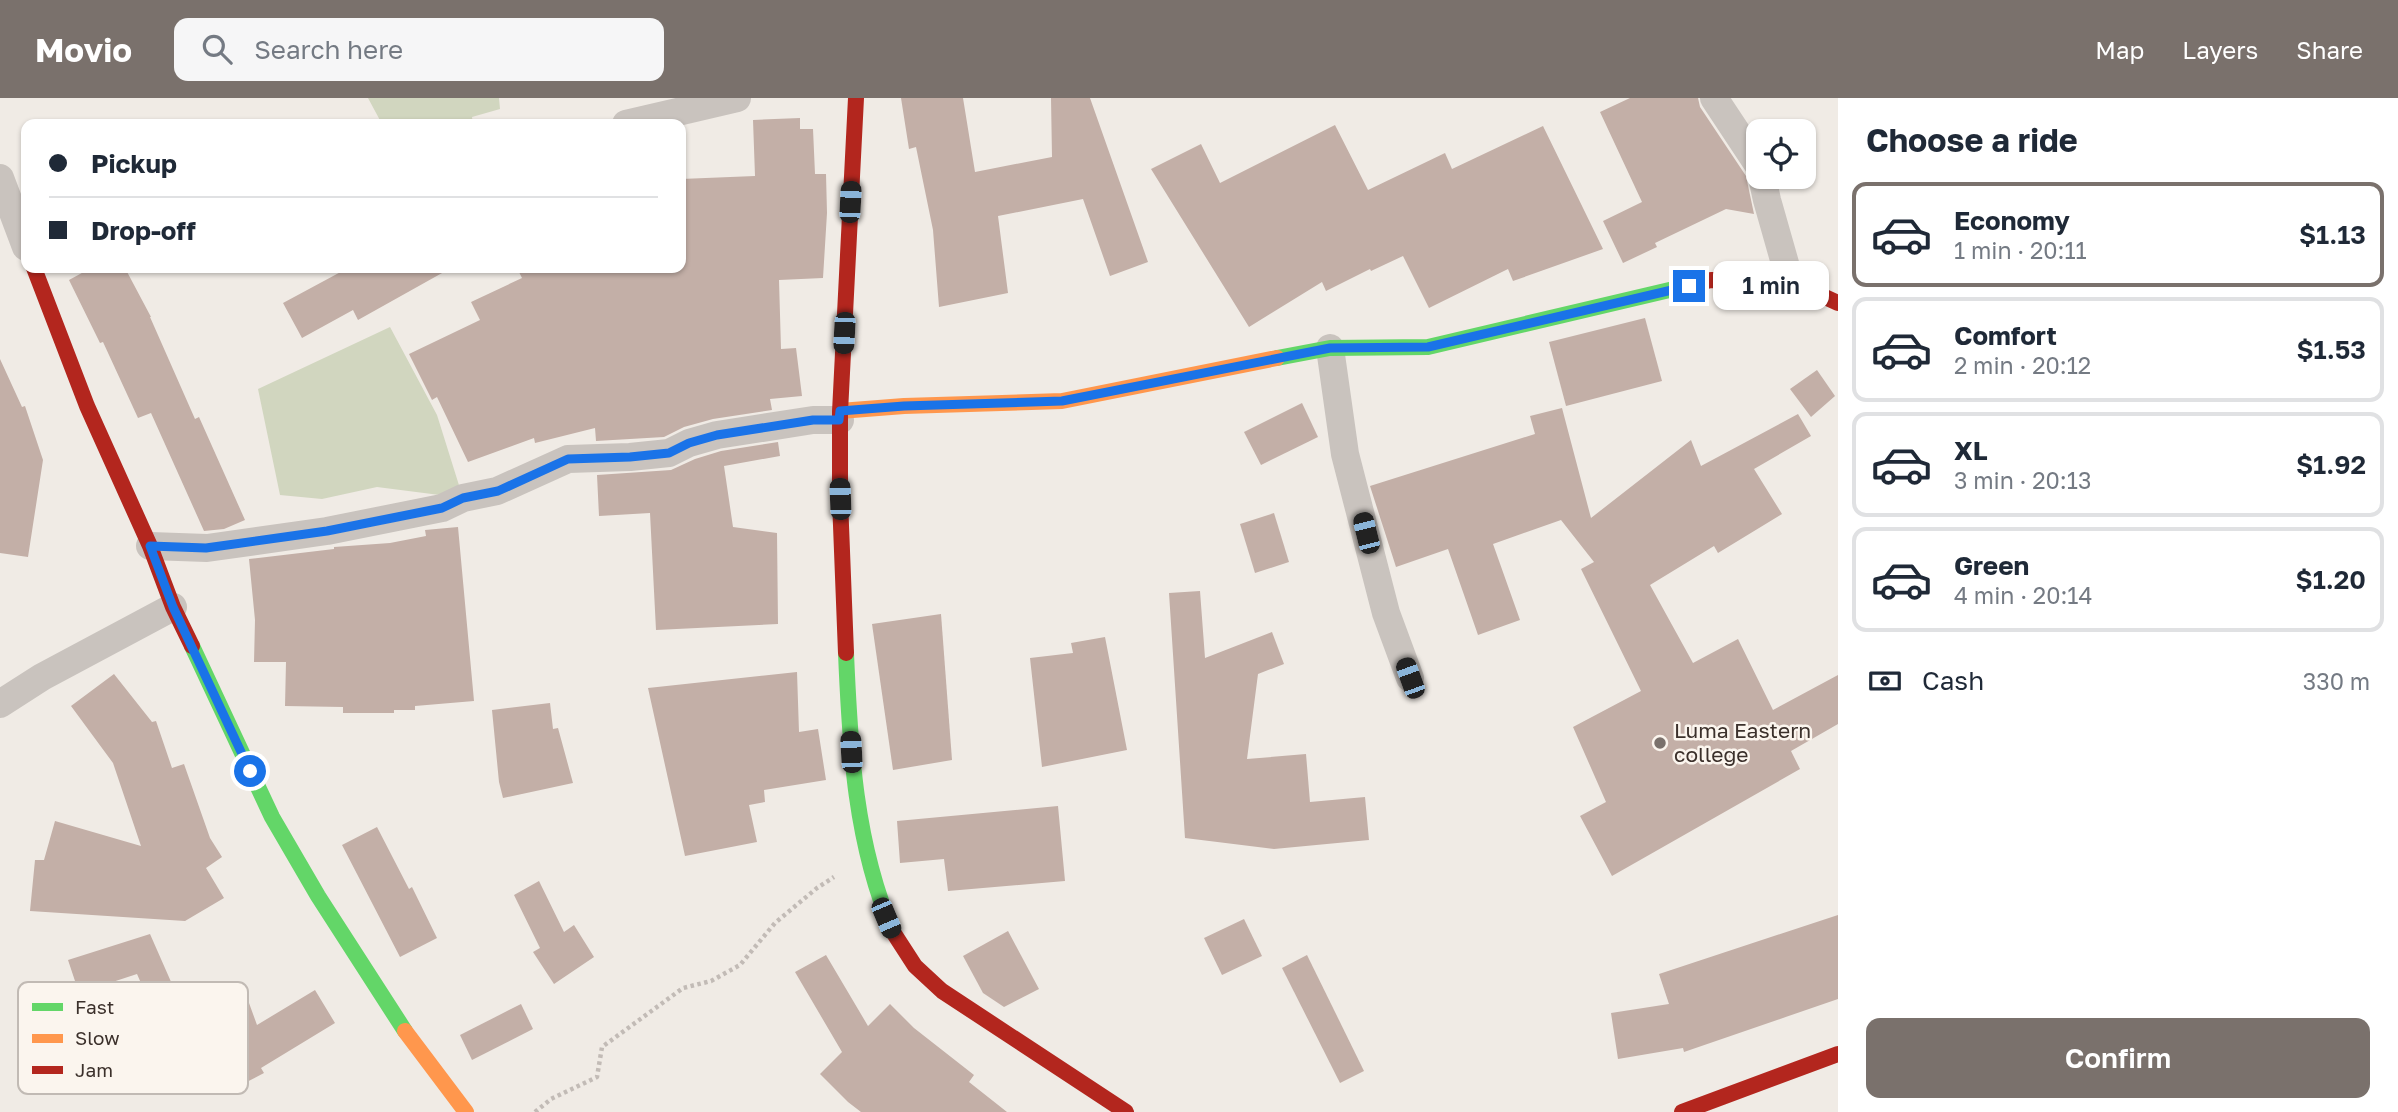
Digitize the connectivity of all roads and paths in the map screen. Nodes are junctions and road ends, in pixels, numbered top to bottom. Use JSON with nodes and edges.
{"nodes":[{"id":1,"x":737,"y":98,"type":"edge"},
{"id":2,"x":856,"y":98,"type":"edge"},
{"id":3,"x":1714,"y":98,"type":"edge"},
{"id":4,"x":647,"y":119,"type":"edge"},
{"id":5,"x":1746,"y":146,"type":"edge"},
{"id":6,"x":0,"y":178,"type":"edge"},
{"id":7,"x":1764,"y":189,"type":"edge"},
{"id":8,"x":21,"y":234,"type":"edge"},
{"id":9,"x":36,"y":273,"type":"edge"},
{"id":10,"x":1790,"y":281,"type":"junction"},
{"id":11,"x":1838,"y":303,"type":"edge"},
{"id":12,"x":1330,"y":348,"type":"junction"},
{"id":13,"x":840,"y":415,"type":"junction"},
{"id":14,"x":150,"y":546,"type":"junction"},
{"id":15,"x":173,"y":607,"type":"junction"},
{"id":16,"x":1410,"y":678,"type":"dead end"},
{"id":17,"x":0,"y":704,"type":"edge"},
{"id":18,"x":868,"y":857,"type":"junction"},
{"id":19,"x":1838,"y":1054,"type":"edge"},
{"id":20,"x":466,"y":1112,"type":"edge"},
{"id":21,"x":535,"y":1112,"type":"edge"},
{"id":22,"x":1126,"y":1112,"type":"edge"},
{"id":23,"x":1682,"y":1112,"type":"edge"}],
"edges":[{"from":1,"to":4,"type":"street"},
{"from":2,"to":13,"type":"street"},
{"from":3,"to":5,"type":"street"},
{"from":6,"to":8,"type":"street"},
{"from":7,"to":10,"type":"street"},
{"from":9,"to":14,"type":"street"},
{"from":10,"to":11,"type":"street"},
{"from":10,"to":12,"type":"street"},
{"from":12,"to":13,"type":"street"},
{"from":12,"to":16,"type":"street"},
{"from":13,"to":14,"type":"street"},
{"from":13,"to":18,"type":"street"},
{"from":14,"to":15,"type":"street"},
{"from":15,"to":17,"type":"street"},
{"from":15,"to":20,"type":"street"},
{"from":18,"to":21,"type":"path"},
{"from":18,"to":22,"type":"street"},
{"from":19,"to":23,"type":"street"}]}
